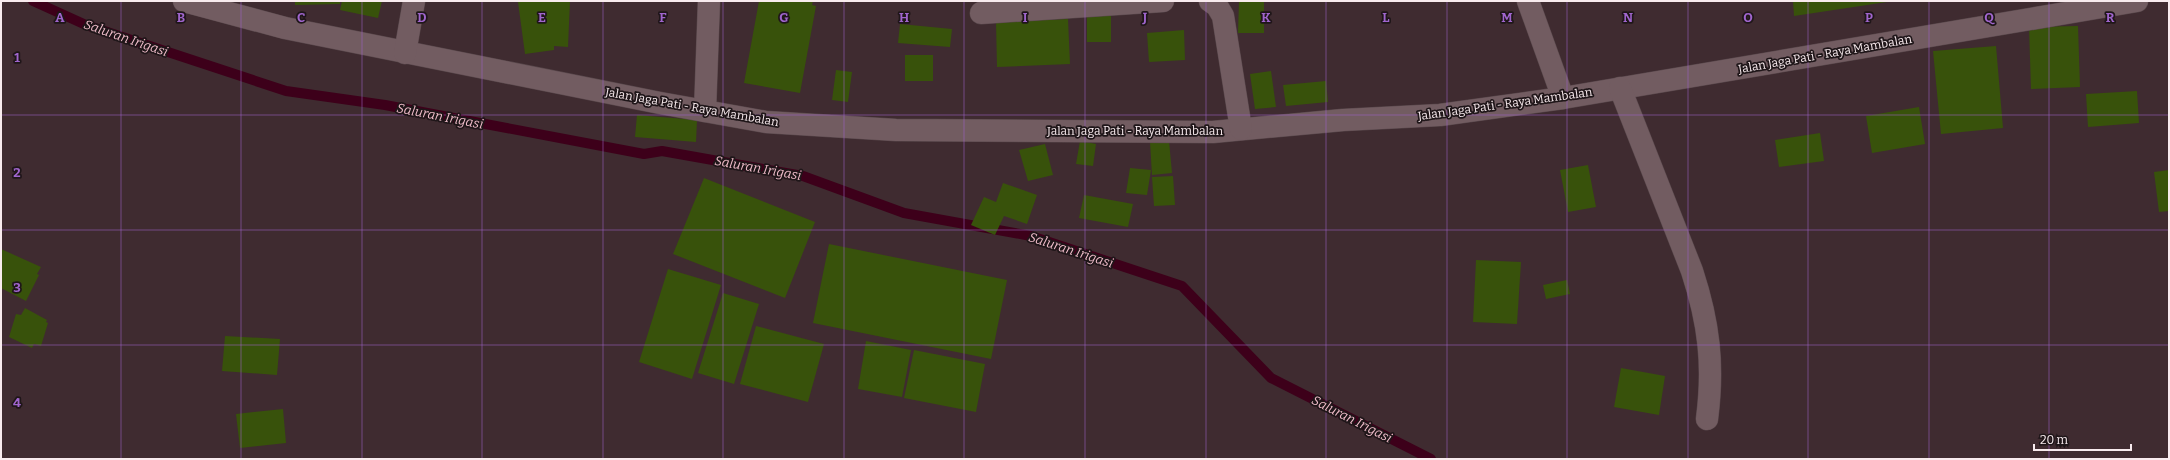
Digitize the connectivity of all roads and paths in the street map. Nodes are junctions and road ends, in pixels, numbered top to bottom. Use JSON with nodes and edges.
{"nodes":[{"id":1,"x":184,"y":1,"type":"edge"},
{"id":2,"x":414,"y":1,"type":"edge"},
{"id":3,"x":709,"y":1,"type":"edge"},
{"id":4,"x":1163,"y":1,"type":"edge"},
{"id":5,"x":1210,"y":1,"type":"edge"},
{"id":6,"x":1528,"y":1,"type":"edge"},
{"id":7,"x":2137,"y":1,"type":"edge"},
{"id":8,"x":981,"y":13,"type":"dead end"},
{"id":9,"x":405,"y":53,"type":"junction"},
{"id":10,"x":1620,"y":88,"type":"junction"},
{"id":11,"x":1563,"y":98,"type":"junction"},
{"id":12,"x":705,"y":111,"type":"junction"},
{"id":13,"x":1241,"y":129,"type":"junction"},
{"id":14,"x":1707,"y":419,"type":"dead end"}],
"edges":[{"from":1,"to":9,"type":"street","name":"Jalan Jaga Pati - Raya Mambalan"},
{"from":2,"to":9,"type":"street"},
{"from":3,"to":12,"type":"street"},
{"from":4,"to":8,"type":"street"},
{"from":5,"to":13,"type":"street"},
{"from":6,"to":11,"type":"street"},
{"from":7,"to":10,"type":"street","name":"Jalan Jaga Pati - Raya Mambalan"},
{"from":9,"to":12,"type":"street","name":"Jalan Jaga Pati - Raya Mambalan"},
{"from":10,"to":11,"type":"street","name":"Jalan Jaga Pati - Raya Mambalan"},
{"from":10,"to":14,"type":"street"},
{"from":11,"to":13,"type":"street","name":"Jalan Jaga Pati - Raya Mambalan"},
{"from":12,"to":13,"type":"street","name":"Jalan Jaga Pati - Raya Mambalan"}]}
